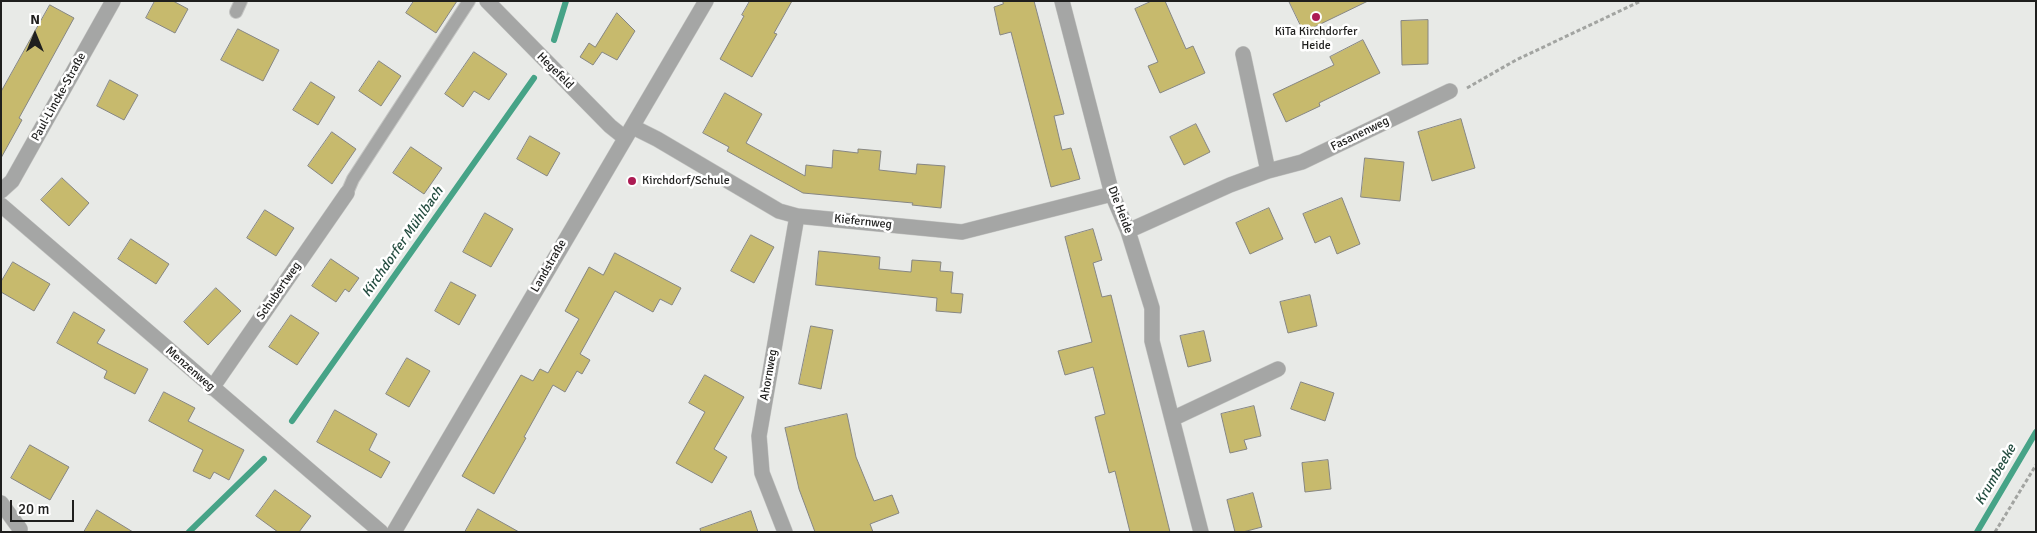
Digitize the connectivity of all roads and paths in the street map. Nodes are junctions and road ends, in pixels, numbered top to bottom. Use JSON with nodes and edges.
{"nodes":[{"id":1,"x":113,"y":1,"type":"edge"},
{"id":2,"x":469,"y":1,"type":"edge"},
{"id":3,"x":487,"y":1,"type":"edge"},
{"id":4,"x":706,"y":1,"type":"edge"},
{"id":5,"x":1062,"y":1,"type":"edge"},
{"id":6,"x":1641,"y":1,"type":"edge"},
{"id":7,"x":1243,"y":54,"type":"dead end"},
{"id":8,"x":1476,"y":82,"type":"dead end"},
{"id":9,"x":1450,"y":91,"type":"dead end"},
{"id":10,"x":629,"y":133,"type":"junction"},
{"id":11,"x":1268,"y":171,"type":"junction"},
{"id":12,"x":1,"y":191,"type":"edge"},
{"id":13,"x":347,"y":193,"type":"joint"},
{"id":14,"x":1112,"y":194,"type":"junction"},
{"id":15,"x":1,"y":205,"type":"edge"},
{"id":16,"x":797,"y":216,"type":"junction"},
{"id":17,"x":1128,"y":231,"type":"junction"},
{"id":18,"x":1278,"y":368,"type":"dead end"},
{"id":19,"x":212,"y":388,"type":"junction"},
{"id":20,"x":1172,"y":419,"type":"junction"},
{"id":21,"x":2036,"y":465,"type":"edge"},
{"id":22,"x":1,"y":503,"type":"edge"},
{"id":23,"x":20,"y":530,"type":"edge"},
{"id":24,"x":381,"y":532,"type":"edge"},
{"id":25,"x":394,"y":532,"type":"edge"},
{"id":26,"x":785,"y":532,"type":"edge"},
{"id":27,"x":1201,"y":532,"type":"edge"},
{"id":28,"x":1995,"y":532,"type":"edge"}],
"edges":[{"from":1,"to":12,"type":"street","name":"Paul-Lincke-Straße"},
{"from":2,"to":13,"type":"lane"},
{"from":3,"to":10,"type":"street","name":"Hegefeld"},
{"from":4,"to":10,"type":"street","name":"Landstraße"},
{"from":5,"to":14,"type":"street","name":"Die Heide"},
{"from":6,"to":8,"type":"path"},
{"from":7,"to":11,"type":"street"},
{"from":9,"to":11,"type":"street","name":"Fasanenweg"},
{"from":10,"to":16,"type":"street","name":"Kiefernweg"},
{"from":10,"to":25,"type":"street","name":"Landstraße"},
{"from":11,"to":17,"type":"street","name":"Fasanenweg"},
{"from":13,"to":19,"type":"street","name":"Schubertweg"},
{"from":14,"to":16,"type":"street","name":"Kiefernweg"},
{"from":14,"to":17,"type":"street","name":"Die Heide"},
{"from":15,"to":19,"type":"street","name":"Menzenweg"},
{"from":16,"to":26,"type":"street","name":"Ahornweg"},
{"from":17,"to":20,"type":"street","name":"Die Heide"},
{"from":18,"to":20,"type":"street"},
{"from":19,"to":24,"type":"street","name":"Menzenweg"},
{"from":20,"to":27,"type":"street","name":"Die Heide"},
{"from":21,"to":28,"type":"path"},
{"from":22,"to":23,"type":"street"}]}
